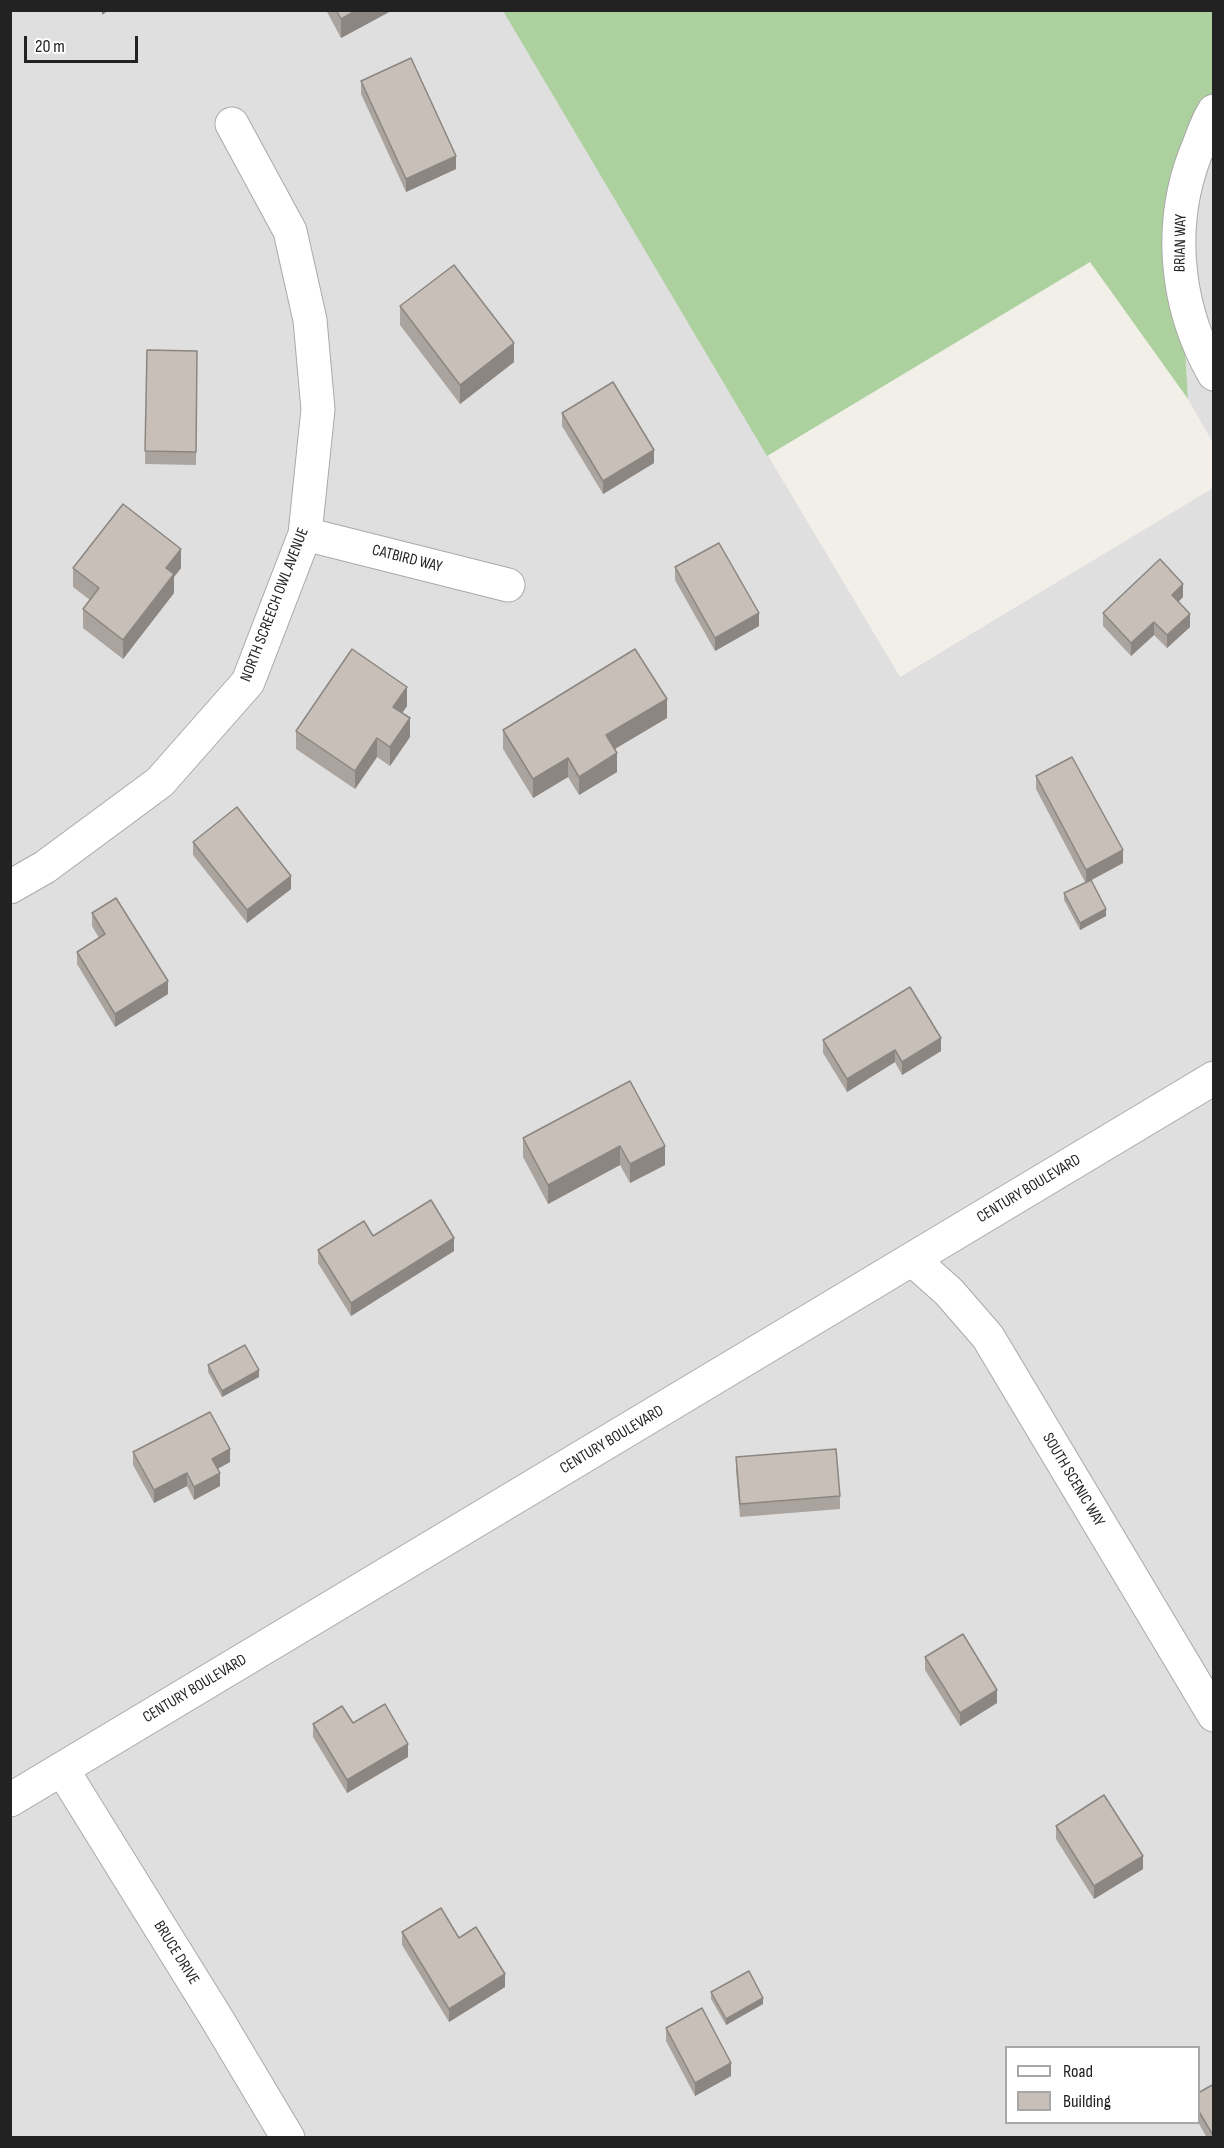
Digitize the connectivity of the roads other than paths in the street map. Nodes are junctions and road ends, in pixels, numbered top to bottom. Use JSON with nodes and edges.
{"nodes":[{"id":1,"x":1214,"y":111,"type":"edge"},
{"id":2,"x":232,"y":124,"type":"dead end"},
{"id":3,"x":1214,"y":374,"type":"edge"},
{"id":4,"x":305,"y":534,"type":"junction"},
{"id":5,"x":508,"y":585,"type":"dead end"},
{"id":6,"x":10,"y":887,"type":"edge"},
{"id":7,"x":1214,"y":1078,"type":"edge"},
{"id":8,"x":913,"y":1260,"type":"junction"},
{"id":9,"x":1214,"y":1715,"type":"edge"},
{"id":10,"x":62,"y":1769,"type":"junction"},
{"id":11,"x":10,"y":1800,"type":"edge"},
{"id":12,"x":288,"y":2138,"type":"edge"}],
"edges":[{"from":1,"to":3,"type":"street","name":"BRIAN WAY"},
{"from":2,"to":4,"type":"street","name":"NORTH SCREECH OWL AVENUE"},
{"from":4,"to":5,"type":"street","name":"CATBIRD WAY"},
{"from":4,"to":6,"type":"street","name":"NORTH SCREECH OWL AVENUE"},
{"from":7,"to":8,"type":"street","name":"CENTURY BOULEVARD"},
{"from":8,"to":9,"type":"street","name":"SOUTH SCENIC WAY"},
{"from":8,"to":10,"type":"street","name":"CENTURY BOULEVARD"},
{"from":10,"to":11,"type":"street","name":"CENTURY BOULEVARD"},
{"from":10,"to":12,"type":"street","name":"BRUCE DRIVE"}]}
